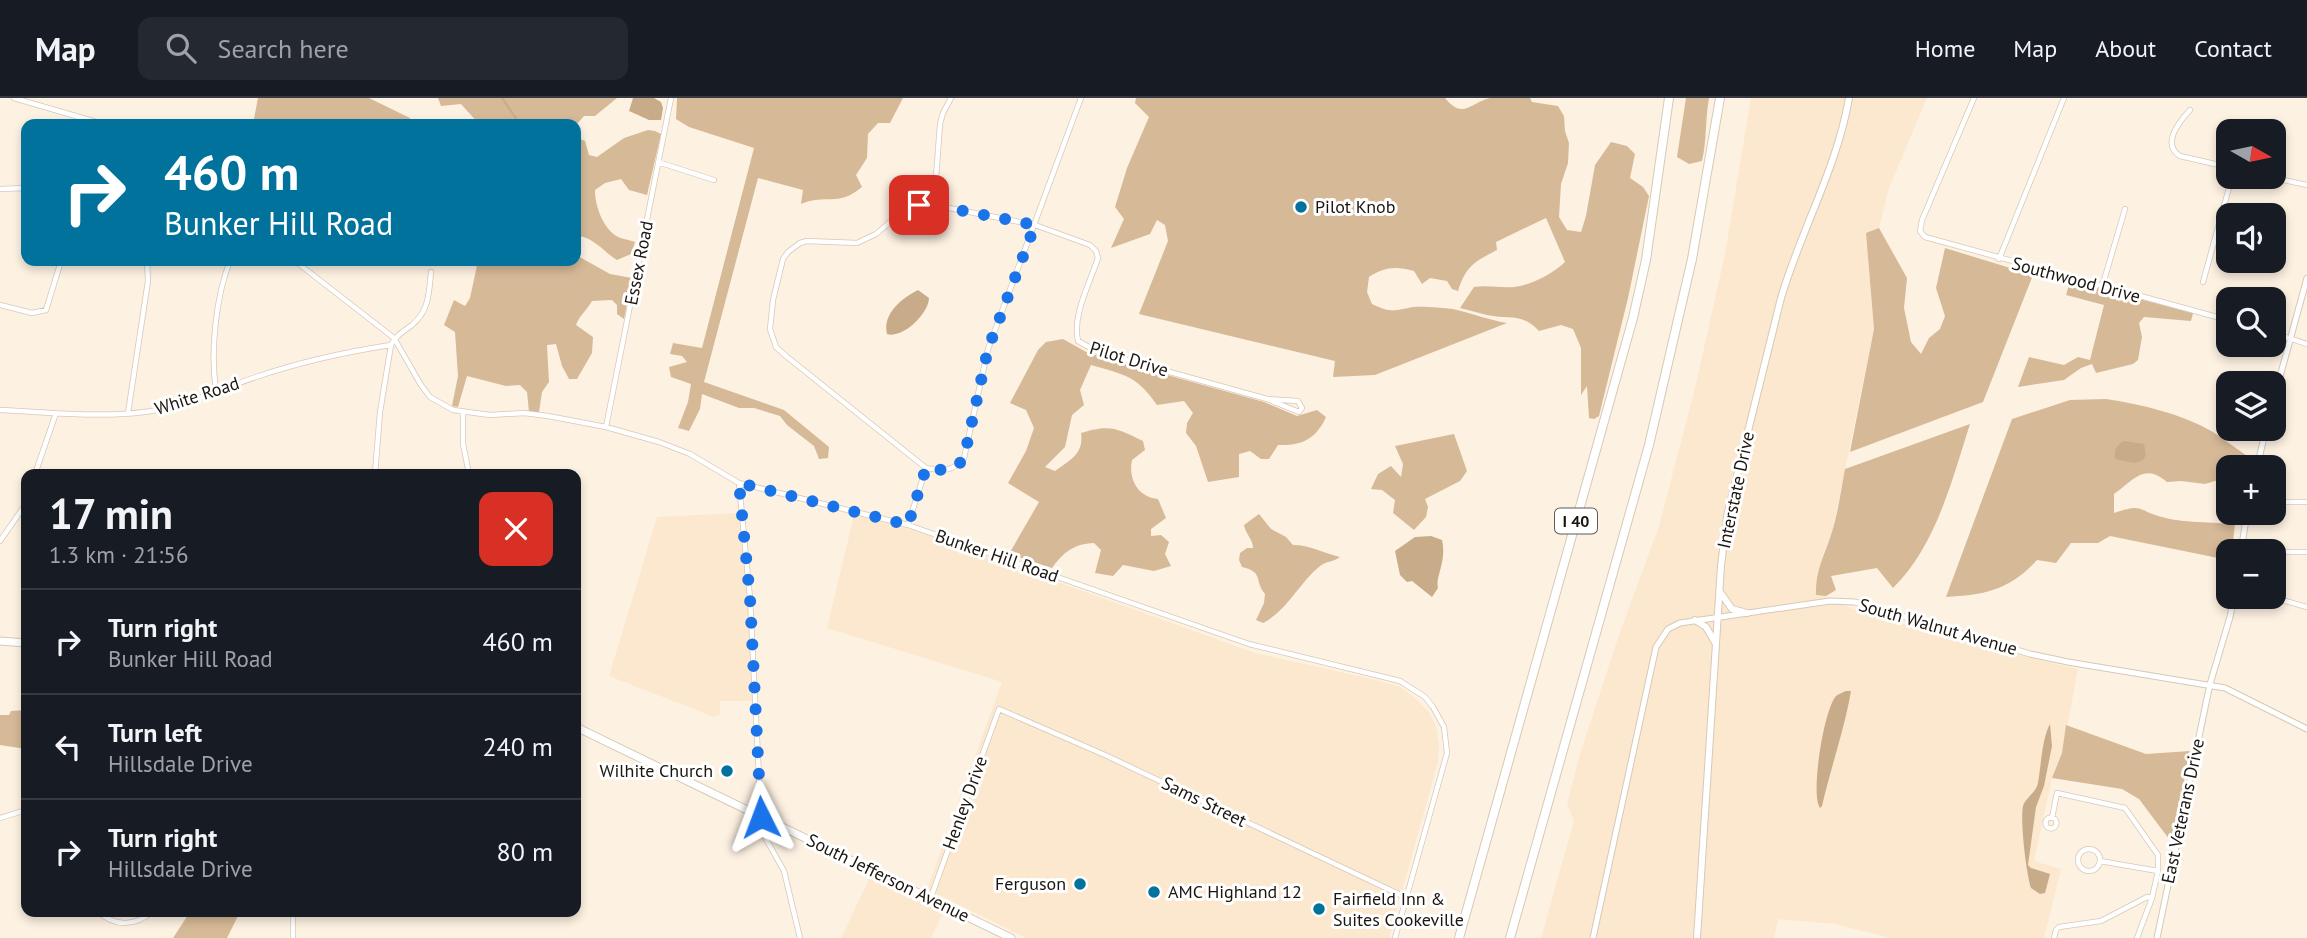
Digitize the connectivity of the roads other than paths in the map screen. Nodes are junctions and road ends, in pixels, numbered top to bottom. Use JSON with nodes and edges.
{"nodes":[{"id":1,"x":14,"y":98,"type":"edge"},
{"id":2,"x":671,"y":98,"type":"edge"},
{"id":3,"x":951,"y":98,"type":"edge"},
{"id":4,"x":1081,"y":98,"type":"edge"},
{"id":5,"x":1669,"y":98,"type":"edge"},
{"id":6,"x":1720,"y":98,"type":"edge"},
{"id":7,"x":1849,"y":98,"type":"edge"},
{"id":8,"x":1973,"y":98,"type":"edge"},
{"id":9,"x":2064,"y":98,"type":"edge"},
{"id":10,"x":2190,"y":110,"type":"dead end"},
{"id":11,"x":84,"y":119,"type":"edge"},
{"id":12,"x":658,"y":162,"type":"junction"},
{"id":13,"x":2216,"y":164,"type":"edge"},
{"id":14,"x":714,"y":180,"type":"dead end"},
{"id":15,"x":2286,"y":180,"type":"edge"},
{"id":16,"x":2307,"y":185,"type":"edge"},
{"id":17,"x":21,"y":188,"type":"edge"},
{"id":18,"x":0,"y":189,"type":"edge"},
{"id":19,"x":2229,"y":189,"type":"edge"},
{"id":20,"x":934,"y":205,"type":"junction"},
{"id":21,"x":2125,"y":209,"type":"dead end"},
{"id":22,"x":1035,"y":225,"type":"junction"},
{"id":23,"x":1999,"y":259,"type":"junction"},
{"id":24,"x":59,"y":266,"type":"edge"},
{"id":25,"x":148,"y":266,"type":"edge"},
{"id":26,"x":229,"y":266,"type":"edge"},
{"id":27,"x":301,"y":266,"type":"edge"},
{"id":28,"x":431,"y":272,"type":"dead end"},
{"id":29,"x":2307,"y":278,"type":"edge"},
{"id":30,"x":2203,"y":282,"type":"dead end"},
{"id":31,"x":2102,"y":287,"type":"junction"},
{"id":32,"x":0,"y":305,"type":"edge"},
{"id":33,"x":2216,"y":317,"type":"edge"},
{"id":34,"x":2286,"y":337,"type":"edge"},
{"id":35,"x":394,"y":338,"type":"junction"},
{"id":36,"x":2290,"y":338,"type":"junction"},
{"id":37,"x":2307,"y":344,"type":"edge"},
{"id":38,"x":391,"y":345,"type":"junction"},
{"id":39,"x":2281,"y":371,"type":"edge"},
{"id":40,"x":216,"y":390,"type":"junction"},
{"id":41,"x":1267,"y":399,"type":"junction"},
{"id":42,"x":0,"y":410,"type":"edge"},
{"id":43,"x":56,"y":413,"type":"junction"},
{"id":44,"x":128,"y":413,"type":"junction"},
{"id":45,"x":463,"y":413,"type":"junction"},
{"id":46,"x":606,"y":427,"type":"junction"},
{"id":47,"x":926,"y":468,"type":"junction"},
{"id":48,"x":37,"y":469,"type":"edge"},
{"id":49,"x":375,"y":469,"type":"edge"},
{"id":50,"x":468,"y":469,"type":"edge"},
{"id":51,"x":739,"y":483,"type":"junction"},
{"id":52,"x":2286,"y":502,"type":"edge"},
{"id":53,"x":2307,"y":502,"type":"edge"},
{"id":54,"x":21,"y":511,"type":"edge"},
{"id":55,"x":908,"y":525,"type":"junction"},
{"id":56,"x":0,"y":541,"type":"edge"},
{"id":57,"x":2286,"y":552,"type":"edge"},
{"id":58,"x":2307,"y":552,"type":"edge"},
{"id":59,"x":1720,"y":593,"type":"junction"},
{"id":60,"x":2286,"y":601,"type":"edge"},
{"id":61,"x":2307,"y":607,"type":"edge"},
{"id":62,"x":2232,"y":609,"type":"edge"},
{"id":63,"x":1747,"y":613,"type":"junction"},
{"id":64,"x":1719,"y":618,"type":"junction"},
{"id":65,"x":1695,"y":620,"type":"junction"},
{"id":66,"x":0,"y":641,"type":"edge"},
{"id":67,"x":21,"y":643,"type":"edge"},
{"id":68,"x":1717,"y":645,"type":"junction"},
{"id":69,"x":2210,"y":684,"type":"junction"},
{"id":70,"x":999,"y":709,"type":"joint"},
{"id":71,"x":581,"y":729,"type":"edge"},
{"id":72,"x":2307,"y":729,"type":"edge"},
{"id":73,"x":21,"y":812,"type":"edge"},
{"id":74,"x":761,"y":817,"type":"junction"},
{"id":75,"x":0,"y":818,"type":"edge"},
{"id":76,"x":2052,"y":818,"type":"dead end"},
{"id":77,"x":2100,"y":862,"type":"junction"},
{"id":78,"x":2158,"y":871,"type":"junction"},
{"id":79,"x":930,"y":897,"type":"junction"},
{"id":80,"x":1407,"y":898,"type":"junction"},
{"id":81,"x":2152,"y":898,"type":"junction"},
{"id":82,"x":105,"y":917,"type":"edge"},
{"id":83,"x":146,"y":917,"type":"edge"},
{"id":84,"x":293,"y":917,"type":"edge"},
{"id":85,"x":1511,"y":935,"type":"edge"},
{"id":86,"x":293,"y":938,"type":"edge"},
{"id":87,"x":800,"y":938,"type":"edge"},
{"id":88,"x":1011,"y":938,"type":"edge"},
{"id":89,"x":1395,"y":938,"type":"edge"},
{"id":90,"x":1457,"y":938,"type":"edge"},
{"id":91,"x":1593,"y":938,"type":"edge"},
{"id":92,"x":1697,"y":938,"type":"edge"},
{"id":93,"x":2054,"y":938,"type":"edge"},
{"id":94,"x":2137,"y":938,"type":"edge"},
{"id":95,"x":2157,"y":938,"type":"edge"}],
"edges":[{"from":1,"to":11,"type":"street"},
{"from":2,"to":12,"type":"street","name":"Essex Road"},
{"from":3,"to":20,"type":"street"},
{"from":4,"to":22,"type":"street"},
{"from":5,"to":90,"type":"highway","number":"I 40"},
{"from":6,"to":85,"type":"highway"},
{"from":7,"to":59,"type":"main road","name":"Interstate Drive"},
{"from":8,"to":23,"type":"street","name":"Southwood Drive"},
{"from":9,"to":23,"type":"street"},
{"from":10,"to":13,"type":"street"},
{"from":12,"to":14,"type":"street"},
{"from":12,"to":46,"type":"street","name":"Essex Road"},
{"from":15,"to":16,"type":"street"},
{"from":17,"to":18,"type":"street"},
{"from":19,"to":30,"type":"street"},
{"from":20,"to":22,"type":"street","name":"Pilot Drive"},
{"from":20,"to":47,"type":"street","name":"Pilot Drive"},
{"from":21,"to":31,"type":"street"},
{"from":22,"to":41,"type":"street","name":"Pilot Drive"},
{"from":22,"to":47,"type":"street"},
{"from":23,"to":31,"type":"street","name":"Southwood Drive"},
{"from":24,"to":32,"type":"street"},
{"from":25,"to":44,"type":"street"},
{"from":26,"to":40,"type":"street"},
{"from":27,"to":35,"type":"street","name":"Bunker Hill Road"},
{"from":28,"to":35,"type":"street"},
{"from":29,"to":36,"type":"street"},
{"from":31,"to":33,"type":"street","name":"Southwood Drive"},
{"from":34,"to":36,"type":"street"},
{"from":35,"to":38,"type":"street"},
{"from":35,"to":45,"type":"street","name":"Bunker Hill Road"},
{"from":36,"to":37,"type":"street"},
{"from":36,"to":39,"type":"street"},
{"from":38,"to":40,"type":"street","name":"White Road"},
{"from":38,"to":49,"type":"street"},
{"from":40,"to":44,"type":"street","name":"White Road"},
{"from":41,"to":41,"type":"street","name":"Pilot Drive"},
{"from":42,"to":43,"type":"street","name":"White Road"},
{"from":43,"to":44,"type":"street","name":"White Road"},
{"from":43,"to":48,"type":"street"},
{"from":45,"to":46,"type":"street","name":"Bunker Hill Road"},
{"from":45,"to":50,"type":"street"},
{"from":46,"to":51,"type":"street","name":"Bunker Hill Road"},
{"from":47,"to":55,"type":"street"},
{"from":51,"to":55,"type":"street","name":"Bunker Hill Road"},
{"from":51,"to":74,"type":"street"},
{"from":52,"to":53,"type":"street"},
{"from":54,"to":56,"type":"street"},
{"from":55,"to":80,"type":"street","name":"Bunker Hill Road"},
{"from":57,"to":58,"type":"street"},
{"from":59,"to":63,"type":"main road"},
{"from":59,"to":64,"type":"main road","name":"Interstate Drive"},
{"from":60,"to":61,"type":"street"},
{"from":62,"to":69,"type":"street","name":"East Veterans Drive"},
{"from":63,"to":64,"type":"street","name":"South Walnut Avenue"},
{"from":63,"to":69,"type":"street","name":"South Walnut Avenue"},
{"from":64,"to":65,"type":"street","name":"South Walnut Avenue"},
{"from":64,"to":68,"type":"main road","name":"Interstate Drive"},
{"from":65,"to":68,"type":"main road"},
{"from":65,"to":91,"type":"street","name":"South Walnut Avenue"},
{"from":66,"to":67,"type":"main road"},
{"from":68,"to":92,"type":"main road","name":"Interstate Drive"},
{"from":69,"to":72,"type":"street","name":"South Walnut Avenue"},
{"from":69,"to":95,"type":"street","name":"East Veterans Drive"},
{"from":70,"to":79,"type":"street","name":"Henley Drive"},
{"from":70,"to":80,"type":"street","name":"Sams Street"},
{"from":71,"to":74,"type":"main road","name":"South Jefferson Avenue"},
{"from":73,"to":75,"type":"street"},
{"from":74,"to":79,"type":"main road","name":"South Jefferson Avenue"},
{"from":74,"to":87,"type":"street"},
{"from":76,"to":78,"type":"street"},
{"from":77,"to":77,"type":"street"},
{"from":77,"to":78,"type":"street"},
{"from":78,"to":81,"type":"street"},
{"from":79,"to":88,"type":"main road","name":"South Jefferson Avenue"},
{"from":80,"to":89,"type":"street","name":"Bunker Hill Road"},
{"from":81,"to":93,"type":"street"},
{"from":81,"to":94,"type":"street"},
{"from":82,"to":83,"type":"street"},
{"from":84,"to":86,"type":"street"}]}
